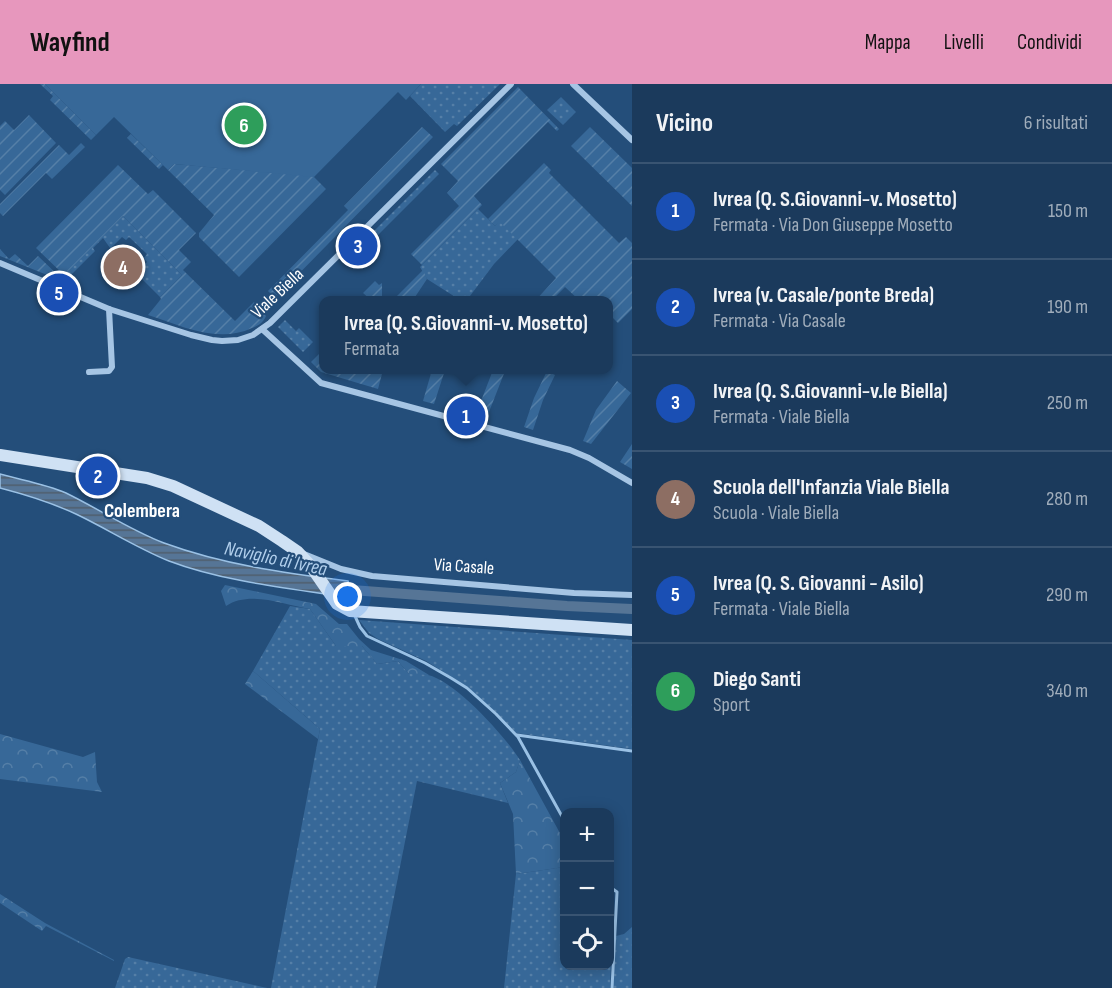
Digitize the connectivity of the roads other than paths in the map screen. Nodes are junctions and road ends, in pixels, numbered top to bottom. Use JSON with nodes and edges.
{"nodes":[{"id":1,"x":511,"y":84,"type":"edge"},
{"id":2,"x":573,"y":84,"type":"edge"},
{"id":3,"x":632,"y":140,"type":"edge"},
{"id":4,"x":0,"y":263,"type":"edge"},
{"id":5,"x":108,"y":309,"type":"junction"},
{"id":6,"x":262,"y":329,"type":"junction"},
{"id":7,"x":89,"y":372,"type":"dead end"},
{"id":8,"x":0,"y":455,"type":"edge"},
{"id":9,"x":632,"y":483,"type":"edge"},
{"id":10,"x":298,"y":552,"type":"junction"},
{"id":11,"x":632,"y":595,"type":"edge"},
{"id":12,"x":632,"y":630,"type":"edge"}],
"edges":[{"from":1,"to":6,"type":"street","name":"Viale Biella"},
{"from":2,"to":3,"type":"street"},
{"from":4,"to":5,"type":"street","name":"Viale Biella"},
{"from":5,"to":6,"type":"street","name":"Viale Biella"},
{"from":5,"to":7,"type":"street"},
{"from":6,"to":9,"type":"street"},
{"from":8,"to":10,"type":"main road","name":"Via Casale"},
{"from":10,"to":11,"type":"street","name":"Via Casale"},
{"from":10,"to":12,"type":"main road","name":"Via Casale"}]}
